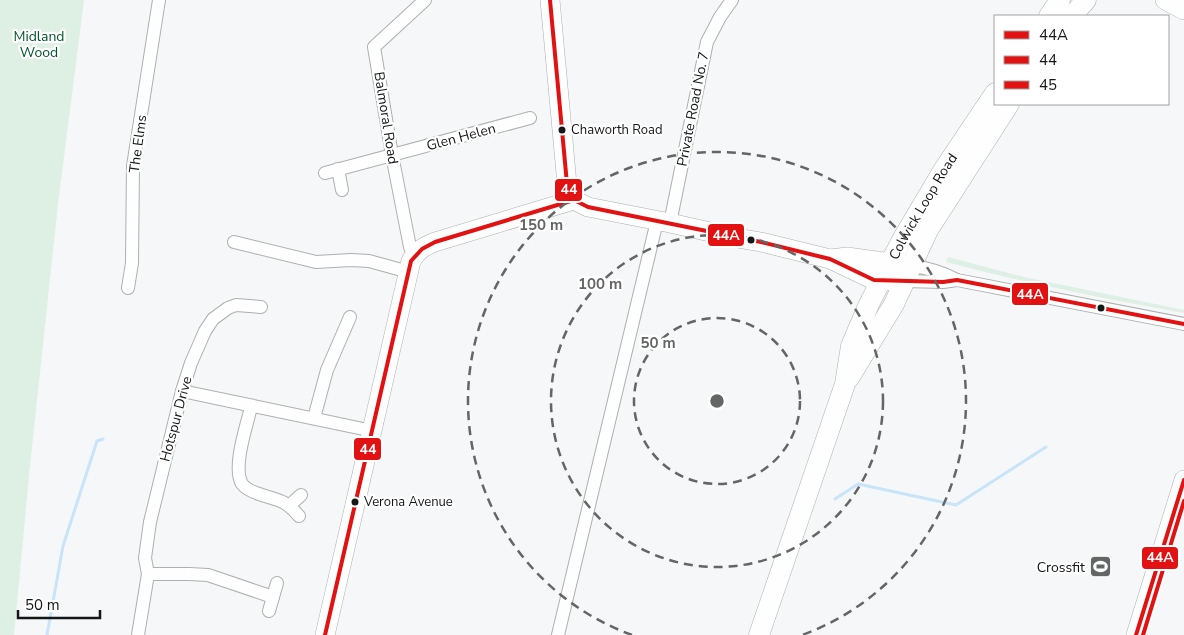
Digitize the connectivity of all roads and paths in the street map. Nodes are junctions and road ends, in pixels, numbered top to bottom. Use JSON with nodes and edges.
{"nodes":[{"id":1,"x":159,"y":0,"type":"edge"},
{"id":2,"x":425,"y":0,"type":"edge"},
{"id":3,"x":550,"y":0,"type":"edge"},
{"id":4,"x":732,"y":0,"type":"edge"},
{"id":5,"x":1060,"y":0,"type":"edge"},
{"id":6,"x":1070,"y":0,"type":"edge"},
{"id":7,"x":1086,"y":0,"type":"edge"},
{"id":8,"x":1165,"y":0,"type":"edge"},
{"id":9,"x":1184,"y":10,"type":"edge"},
{"id":10,"x":1050,"y":15,"type":"edge"},
{"id":11,"x":1059,"y":15,"type":"edge"},
{"id":12,"x":1073,"y":15,"type":"edge"},
{"id":13,"x":994,"y":102,"type":"edge"},
{"id":14,"x":994,"y":104,"type":"edge"},
{"id":15,"x":530,"y":118,"type":"dead end"},
{"id":16,"x":392,"y":155,"type":"junction"},
{"id":17,"x":338,"y":170,"type":"junction"},
{"id":18,"x":325,"y":173,"type":"dead end"},
{"id":19,"x":342,"y":190,"type":"dead end"},
{"id":20,"x":574,"y":200,"type":"junction"},
{"id":21,"x":663,"y":222,"type":"junction"},
{"id":22,"x":234,"y":242,"type":"dead end"},
{"id":23,"x":411,"y":264,"type":"junction"},
{"id":24,"x":886,"y":272,"type":"junction"},
{"id":25,"x":908,"y":274,"type":"junction"},
{"id":26,"x":128,"y":288,"type":"dead end"},
{"id":27,"x":262,"y":307,"type":"dead end"},
{"id":28,"x":350,"y":316,"type":"dead end"},
{"id":29,"x":1184,"y":324,"type":"edge"},
{"id":30,"x":845,"y":384,"type":"junction"},
{"id":31,"x":182,"y":391,"type":"junction"},
{"id":32,"x":251,"y":407,"type":"junction"},
{"id":33,"x":314,"y":418,"type":"junction"},
{"id":34,"x":373,"y":431,"type":"junction"},
{"id":35,"x":1184,"y":480,"type":"edge"},
{"id":36,"x":300,"y":495,"type":"dead end"},
{"id":37,"x":290,"y":505,"type":"junction"},
{"id":38,"x":299,"y":516,"type":"dead end"},
{"id":39,"x":148,"y":574,"type":"junction"},
{"id":40,"x":277,"y":583,"type":"dead end"},
{"id":41,"x":273,"y":597,"type":"junction"},
{"id":42,"x":269,"y":611,"type":"dead end"},
{"id":43,"x":138,"y":635,"type":"edge"},
{"id":44,"x":325,"y":635,"type":"edge"},
{"id":45,"x":558,"y":635,"type":"edge"},
{"id":46,"x":759,"y":635,"type":"edge"},
{"id":47,"x":1136,"y":635,"type":"edge"}],
"edges":[{"from":1,"to":26,"type":"street","name":"The Elms"},
{"from":2,"to":16,"type":"street","name":"Balmoral Road"},
{"from":3,"to":20,"type":"street"},
{"from":4,"to":21,"type":"street","name":"Private Road No. 7"},
{"from":5,"to":10,"type":"main road"},
{"from":6,"to":11,"type":"street"},
{"from":7,"to":12,"type":"main road"},
{"from":8,"to":9,"type":"street"},
{"from":13,"to":24,"type":"main road","name":"Colwick Loop Road"},
{"from":14,"to":25,"type":"main road","name":"Colwick Loop Road"},
{"from":15,"to":16,"type":"street","name":"Glen Helen"},
{"from":16,"to":17,"type":"street","name":"Glen Helen"},
{"from":16,"to":23,"type":"street","name":"Balmoral Road"},
{"from":17,"to":18,"type":"street","name":"Glen Helen"},
{"from":17,"to":19,"type":"street"},
{"from":20,"to":21,"type":"street"},
{"from":20,"to":23,"type":"street"},
{"from":21,"to":24,"type":"street"},
{"from":21,"to":45,"type":"street","name":"Private Road No. 7"},
{"from":22,"to":23,"type":"street"},
{"from":23,"to":34,"type":"street"},
{"from":24,"to":25,"type":"street"},
{"from":24,"to":30,"type":"main road","name":"Colwick Loop Road"},
{"from":25,"to":29,"type":"street"},
{"from":25,"to":30,"type":"main road","name":"Colwick Loop Road"},
{"from":27,"to":31,"type":"street","name":"Hotspur Drive"},
{"from":28,"to":33,"type":"street"},
{"from":30,"to":46,"type":"main road","name":"Colwick Loop Road"},
{"from":31,"to":32,"type":"street"},
{"from":31,"to":39,"type":"street","name":"Hotspur Drive"},
{"from":32,"to":33,"type":"street"},
{"from":32,"to":37,"type":"street"},
{"from":33,"to":34,"type":"street"},
{"from":34,"to":44,"type":"street"},
{"from":35,"to":47,"type":"street"},
{"from":36,"to":37,"type":"street"},
{"from":37,"to":38,"type":"street"},
{"from":39,"to":41,"type":"street"},
{"from":39,"to":43,"type":"street","name":"Hotspur Drive"},
{"from":40,"to":41,"type":"street"},
{"from":41,"to":42,"type":"street"}]}
